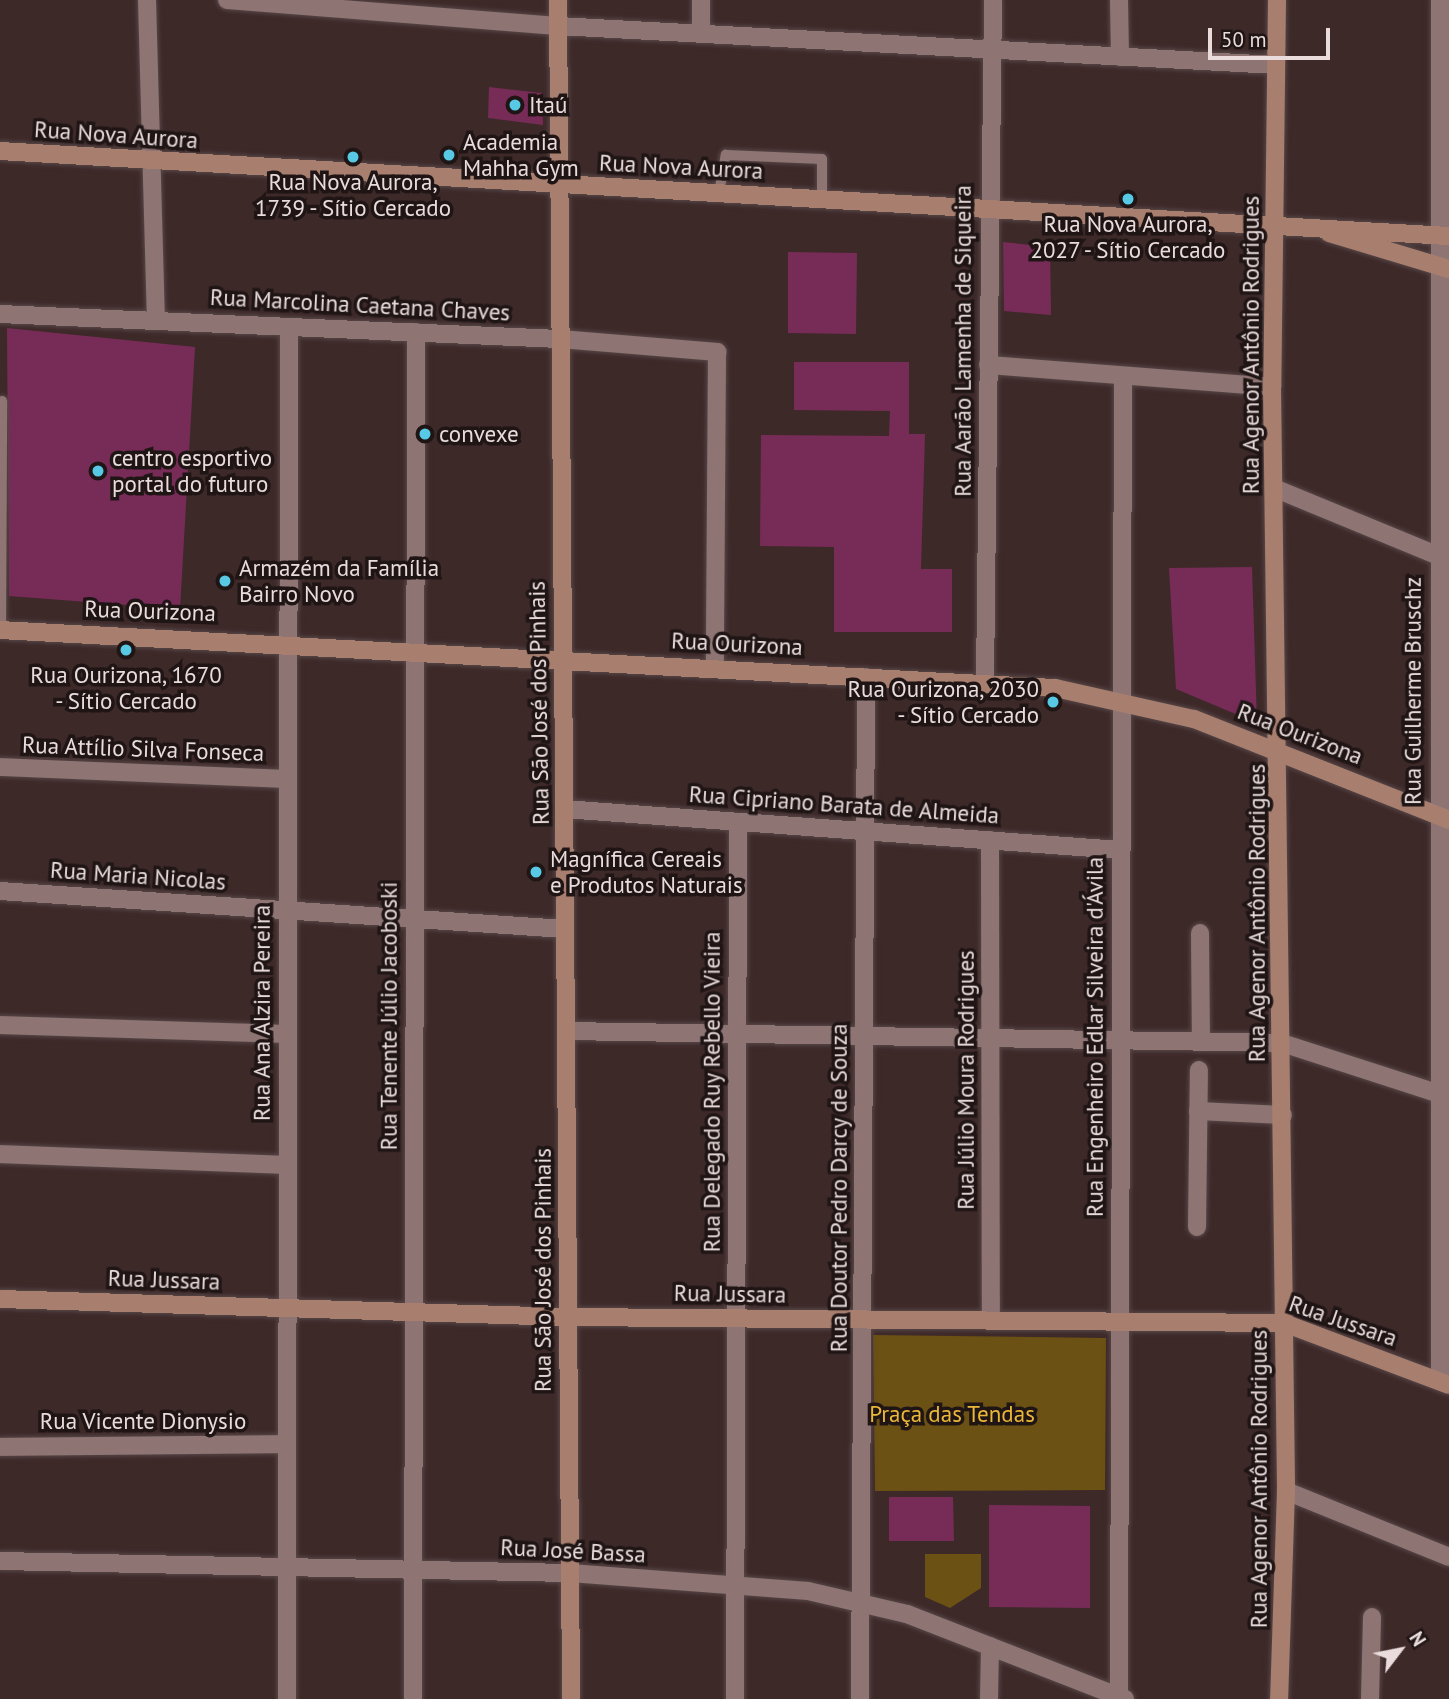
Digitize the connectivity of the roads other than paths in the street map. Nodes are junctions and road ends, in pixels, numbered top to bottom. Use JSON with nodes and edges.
{"nodes":[{"id":1,"x":147,"y":0,"type":"edge"},
{"id":2,"x":227,"y":0,"type":"edge"},
{"id":3,"x":558,"y":0,"type":"edge"},
{"id":4,"x":701,"y":0,"type":"edge"},
{"id":5,"x":993,"y":0,"type":"edge"},
{"id":6,"x":1119,"y":0,"type":"edge"},
{"id":7,"x":1277,"y":0,"type":"edge"},
{"id":8,"x":1440,"y":0,"type":"edge"},
{"id":9,"x":274,"y":1,"type":"edge"},
{"id":10,"x":406,"y":8,"type":"edge"},
{"id":11,"x":558,"y":26,"type":"junction"},
{"id":12,"x":701,"y":32,"type":"junction"},
{"id":13,"x":992,"y":51,"type":"junction"},
{"id":14,"x":1120,"y":57,"type":"junction"},
{"id":15,"x":1276,"y":65,"type":"junction"},
{"id":16,"x":1445,"y":74,"type":"edge"},
{"id":17,"x":0,"y":150,"type":"edge"},
{"id":18,"x":151,"y":163,"type":"junction"},
{"id":19,"x":559,"y":184,"type":"junction"},
{"id":20,"x":719,"y":193,"type":"junction"},
{"id":21,"x":822,"y":200,"type":"junction"},
{"id":22,"x":988,"y":210,"type":"junction"},
{"id":23,"x":1276,"y":222,"type":"junction"},
{"id":24,"x":1444,"y":235,"type":"edge"},
{"id":25,"x":1444,"y":267,"type":"edge"},
{"id":26,"x":0,"y":314,"type":"edge"},
{"id":27,"x":156,"y":321,"type":"junction"},
{"id":28,"x":289,"y":327,"type":"junction"},
{"id":29,"x":416,"y":332,"type":"junction"},
{"id":30,"x":560,"y":339,"type":"junction"},
{"id":31,"x":988,"y":365,"type":"junction"},
{"id":32,"x":1123,"y":376,"type":"junction"},
{"id":33,"x":1272,"y":387,"type":"junction"},
{"id":34,"x":2,"y":401,"type":"edge"},
{"id":35,"x":1443,"y":435,"type":"edge"},
{"id":36,"x":1274,"y":488,"type":"junction"},
{"id":37,"x":1443,"y":558,"type":"edge"},
{"id":38,"x":0,"y":630,"type":"edge"},
{"id":39,"x":284,"y":641,"type":"junction"},
{"id":40,"x":411,"y":650,"type":"junction"},
{"id":41,"x":563,"y":661,"type":"junction"},
{"id":42,"x":715,"y":667,"type":"junction"},
{"id":43,"x":866,"y":677,"type":"junction"},
{"id":44,"x":985,"y":682,"type":"junction"},
{"id":45,"x":1443,"y":688,"type":"edge"},
{"id":46,"x":1119,"y":698,"type":"junction"},
{"id":47,"x":1280,"y":752,"type":"junction"},
{"id":48,"x":0,"y":767,"type":"edge"},
{"id":49,"x":284,"y":779,"type":"junction"},
{"id":50,"x":565,"y":809,"type":"junction"},
{"id":51,"x":1443,"y":817,"type":"edge"},
{"id":52,"x":738,"y":822,"type":"junction"},
{"id":53,"x":863,"y":831,"type":"junction"},
{"id":54,"x":990,"y":840,"type":"junction"},
{"id":55,"x":1120,"y":850,"type":"junction"},
{"id":56,"x":0,"y":891,"type":"edge"},
{"id":57,"x":287,"y":911,"type":"junction"},
{"id":58,"x":413,"y":921,"type":"junction"},
{"id":59,"x":565,"y":929,"type":"junction"},
{"id":60,"x":1200,"y":933,"type":"dead end"},
{"id":61,"x":0,"y":1025,"type":"edge"},
{"id":62,"x":566,"y":1031,"type":"junction"},
{"id":63,"x":287,"y":1034,"type":"junction"},
{"id":64,"x":735,"y":1034,"type":"junction"},
{"id":65,"x":863,"y":1036,"type":"junction"},
{"id":66,"x":990,"y":1038,"type":"junction"},
{"id":67,"x":1119,"y":1040,"type":"junction"},
{"id":68,"x":1201,"y":1042,"type":"junction"},
{"id":69,"x":1282,"y":1043,"type":"junction"},
{"id":70,"x":1199,"y":1070,"type":"dead end"},
{"id":71,"x":1444,"y":1095,"type":"edge"},
{"id":72,"x":1198,"y":1111,"type":"junction"},
{"id":73,"x":1283,"y":1115,"type":"junction"},
{"id":74,"x":0,"y":1154,"type":"edge"},
{"id":75,"x":286,"y":1165,"type":"junction"},
{"id":76,"x":1197,"y":1227,"type":"dead end"},
{"id":77,"x":1444,"y":1239,"type":"edge"},
{"id":78,"x":0,"y":1299,"type":"edge"},
{"id":79,"x":287,"y":1308,"type":"junction"},
{"id":80,"x":414,"y":1312,"type":"junction"},
{"id":81,"x":568,"y":1317,"type":"junction"},
{"id":82,"x":735,"y":1318,"type":"junction"},
{"id":83,"x":864,"y":1319,"type":"junction"},
{"id":84,"x":991,"y":1320,"type":"junction"},
{"id":85,"x":1118,"y":1322,"type":"junction"},
{"id":86,"x":1284,"y":1323,"type":"junction"},
{"id":87,"x":1444,"y":1383,"type":"edge"},
{"id":88,"x":287,"y":1444,"type":"junction"},
{"id":89,"x":0,"y":1447,"type":"edge"},
{"id":90,"x":1286,"y":1491,"type":"junction"},
{"id":91,"x":1449,"y":1557,"type":"edge"},
{"id":92,"x":0,"y":1561,"type":"edge"},
{"id":93,"x":288,"y":1567,"type":"junction"},
{"id":94,"x":414,"y":1569,"type":"junction"},
{"id":95,"x":570,"y":1573,"type":"junction"},
{"id":96,"x":736,"y":1586,"type":"junction"},
{"id":97,"x":860,"y":1601,"type":"junction"},
{"id":98,"x":1372,"y":1617,"type":"dead end"},
{"id":99,"x":990,"y":1646,"type":"junction"},
{"id":100,"x":1121,"y":1698,"type":"edge"},
{"id":101,"x":287,"y":1699,"type":"edge"},
{"id":102,"x":413,"y":1699,"type":"edge"},
{"id":103,"x":571,"y":1699,"type":"edge"},
{"id":104,"x":735,"y":1699,"type":"edge"},
{"id":105,"x":860,"y":1699,"type":"edge"},
{"id":106,"x":989,"y":1699,"type":"edge"},
{"id":107,"x":1279,"y":1699,"type":"edge"},
{"id":108,"x":1370,"y":1699,"type":"edge"}],
"edges":[{"from":1,"to":18,"type":"street"},
{"from":2,"to":9,"type":"street"},
{"from":3,"to":11,"type":"street","name":"Rua São José dos Pinhais"},
{"from":4,"to":12,"type":"street"},
{"from":5,"to":13,"type":"street","name":"Rua Aarão Lamenha de Siqueira"},
{"from":6,"to":14,"type":"street"},
{"from":7,"to":15,"type":"street","name":"Rua Agenor Antônio Rodrigues"},
{"from":8,"to":16,"type":"street","name":"Rua Guilherme Bruschz"},
{"from":9,"to":10,"type":"street"},
{"from":10,"to":11,"type":"street"},
{"from":11,"to":12,"type":"street"},
{"from":11,"to":19,"type":"street","name":"Rua São José dos Pinhais"},
{"from":12,"to":13,"type":"street"},
{"from":13,"to":14,"type":"street"},
{"from":13,"to":22,"type":"street","name":"Rua Aarão Lamenha de Siqueira"},
{"from":14,"to":15,"type":"street"},
{"from":15,"to":23,"type":"street","name":"Rua Agenor Antônio Rodrigues"},
{"from":16,"to":24,"type":"street","name":"Rua Guilherme Bruschz"},
{"from":17,"to":18,"type":"street","name":"Rua Nova Aurora"},
{"from":18,"to":19,"type":"street","name":"Rua Nova Aurora"},
{"from":18,"to":27,"type":"street"},
{"from":19,"to":20,"type":"street","name":"Rua Nova Aurora"},
{"from":19,"to":30,"type":"street","name":"Rua São José dos Pinhais"},
{"from":20,"to":21,"type":"street","name":"Rua Nova Aurora"},
{"from":20,"to":21,"type":"lane"},
{"from":21,"to":22,"type":"street","name":"Rua Nova Aurora"},
{"from":22,"to":23,"type":"street","name":"Rua Nova Aurora"},
{"from":22,"to":31,"type":"street","name":"Rua Aarão Lamenha de Siqueira"},
{"from":23,"to":24,"type":"street","name":"Rua Nova Aurora"},
{"from":23,"to":25,"type":"street","name":"Rua Nova Aurora"},
{"from":23,"to":33,"type":"street","name":"Rua Agenor Antônio Rodrigues"},
{"from":24,"to":25,"type":"street","name":"Rua Guilherme Bruschz"},
{"from":25,"to":35,"type":"street","name":"Rua Guilherme Bruschz"},
{"from":26,"to":27,"type":"street","name":"Rua Marcolina Caetana Chaves"},
{"from":27,"to":28,"type":"street","name":"Rua Marcolina Caetana Chaves"},
{"from":28,"to":29,"type":"street","name":"Rua Marcolina Caetana Chaves"},
{"from":28,"to":39,"type":"street","name":"Rua Ana Alzira Pereira"},
{"from":29,"to":30,"type":"street","name":"Rua Marcolina Caetana Chaves"},
{"from":29,"to":40,"type":"street","name":"Rua Tenente Júlio Jacoboski"},
{"from":30,"to":41,"type":"street","name":"Rua São José dos Pinhais"},
{"from":30,"to":42,"type":"street","name":"Rua Marcolina Caetana Chaves"},
{"from":31,"to":32,"type":"street"},
{"from":31,"to":44,"type":"street","name":"Rua Aarão Lamenha de Siqueira"},
{"from":32,"to":33,"type":"street"},
{"from":32,"to":46,"type":"street","name":"Rua Engenheiro Edlar Silveira d'Ávila"},
{"from":33,"to":36,"type":"street","name":"Rua Agenor Antônio Rodrigues"},
{"from":34,"to":38,"type":"lane"},
{"from":35,"to":37,"type":"street","name":"Rua Guilherme Bruschz"},
{"from":36,"to":37,"type":"street"},
{"from":36,"to":47,"type":"street","name":"Rua Agenor Antônio Rodrigues"},
{"from":37,"to":45,"type":"street","name":"Rua Guilherme Bruschz"},
{"from":38,"to":39,"type":"street","name":"Rua Ourizona"},
{"from":39,"to":40,"type":"street","name":"Rua Ourizona"},
{"from":39,"to":49,"type":"street","name":"Rua Ana Alzira Pereira"},
{"from":40,"to":41,"type":"street","name":"Rua Ourizona"},
{"from":40,"to":58,"type":"street","name":"Rua Tenente Júlio Jacoboski"},
{"from":41,"to":42,"type":"street","name":"Rua Ourizona"},
{"from":41,"to":50,"type":"street","name":"Rua São José dos Pinhais"},
{"from":42,"to":43,"type":"street","name":"Rua Ourizona"},
{"from":43,"to":44,"type":"street","name":"Rua Ourizona"},
{"from":43,"to":53,"type":"street","name":"Rua Doutor Pedro Darcy de Souza"},
{"from":44,"to":46,"type":"street","name":"Rua Ourizona"},
{"from":45,"to":51,"type":"street","name":"Rua Guilherme Bruschz"},
{"from":46,"to":47,"type":"street","name":"Rua Ourizona"},
{"from":46,"to":55,"type":"street","name":"Rua Engenheiro Edlar Silveira d'Ávila"},
{"from":47,"to":51,"type":"street","name":"Rua Ourizona"},
{"from":47,"to":69,"type":"street","name":"Rua Agenor Antônio Rodrigues"},
{"from":48,"to":49,"type":"street","name":"Rua Attílio Silva Fonseca"},
{"from":49,"to":57,"type":"street","name":"Rua Ana Alzira Pereira"},
{"from":50,"to":52,"type":"street","name":"Rua Cipriano Barata de Almeida"},
{"from":50,"to":59,"type":"street","name":"Rua São José dos Pinhais"},
{"from":51,"to":71,"type":"street","name":"Rua Guilherme Bruschz"},
{"from":52,"to":53,"type":"street","name":"Rua Cipriano Barata de Almeida"},
{"from":52,"to":64,"type":"street","name":"Rua Delegado Ruy Rebello Vieira"},
{"from":53,"to":54,"type":"street","name":"Rua Cipriano Barata de Almeida"},
{"from":53,"to":65,"type":"street","name":"Rua Doutor Pedro Darcy de Souza"},
{"from":54,"to":55,"type":"street","name":"Rua Cipriano Barata de Almeida"},
{"from":54,"to":66,"type":"street","name":"Rua Júlio Moura Rodrigues"},
{"from":55,"to":67,"type":"street","name":"Rua Engenheiro Edlar Silveira d'Ávila"},
{"from":56,"to":57,"type":"street","name":"Rua Maria Nicolas"},
{"from":57,"to":58,"type":"street","name":"Rua Maria Nicolas"},
{"from":57,"to":63,"type":"street","name":"Rua Ana Alzira Pereira"},
{"from":58,"to":59,"type":"street","name":"Rua Maria Nicolas"},
{"from":58,"to":80,"type":"street","name":"Rua Tenente Júlio Jacoboski"},
{"from":59,"to":62,"type":"street","name":"Rua São José dos Pinhais"},
{"from":60,"to":68,"type":"street"},
{"from":61,"to":63,"type":"street"},
{"from":62,"to":64,"type":"street"},
{"from":62,"to":81,"type":"street","name":"Rua São José dos Pinhais"},
{"from":63,"to":75,"type":"street","name":"Rua Ana Alzira Pereira"},
{"from":64,"to":65,"type":"street"},
{"from":64,"to":82,"type":"street","name":"Rua Delegado Ruy Rebello Vieira"},
{"from":65,"to":66,"type":"street"},
{"from":65,"to":83,"type":"street","name":"Rua Doutor Pedro Darcy de Souza"},
{"from":66,"to":67,"type":"street"},
{"from":66,"to":84,"type":"street","name":"Rua Júlio Moura Rodrigues"},
{"from":67,"to":68,"type":"street"},
{"from":67,"to":85,"type":"street","name":"Rua Engenheiro Edlar Silveira d'Ávila"},
{"from":68,"to":69,"type":"street"},
{"from":69,"to":71,"type":"street"},
{"from":69,"to":73,"type":"street","name":"Rua Agenor Antônio Rodrigues"},
{"from":70,"to":72,"type":"street"},
{"from":71,"to":77,"type":"street","name":"Rua Guilherme Bruschz"},
{"from":72,"to":73,"type":"street"},
{"from":72,"to":76,"type":"street"},
{"from":73,"to":86,"type":"street","name":"Rua Agenor Antônio Rodrigues"},
{"from":74,"to":75,"type":"street"},
{"from":75,"to":79,"type":"street","name":"Rua Ana Alzira Pereira"},
{"from":77,"to":87,"type":"street","name":"Rua Guilherme Bruschz"},
{"from":78,"to":79,"type":"street","name":"Rua Jussara"},
{"from":79,"to":80,"type":"street","name":"Rua Jussara"},
{"from":79,"to":88,"type":"street","name":"Rua Ana Alzira Pereira"},
{"from":80,"to":81,"type":"street","name":"Rua Jussara"},
{"from":80,"to":94,"type":"street","name":"Rua Tenente Júlio Jacoboski"},
{"from":81,"to":82,"type":"street","name":"Rua Jussara"},
{"from":81,"to":95,"type":"street","name":"Rua São José dos Pinhais"},
{"from":82,"to":83,"type":"street","name":"Rua Jussara"},
{"from":82,"to":96,"type":"street","name":"Rua Delegado Ruy Rebello Vieira"},
{"from":83,"to":84,"type":"street","name":"Rua Jussara"},
{"from":83,"to":97,"type":"street","name":"Rua Doutor Pedro Darcy de Souza"},
{"from":84,"to":85,"type":"street","name":"Rua Jussara"},
{"from":85,"to":86,"type":"street","name":"Rua Jussara"},
{"from":85,"to":100,"type":"street","name":"Rua Engenheiro Edlar Silveira d'Ávila"},
{"from":86,"to":87,"type":"street","name":"Rua Jussara"},
{"from":86,"to":90,"type":"street","name":"Rua Agenor Antônio Rodrigues"},
{"from":88,"to":89,"type":"street","name":"Rua Vicente Dionysio"},
{"from":88,"to":93,"type":"street","name":"Rua Ana Alzira Pereira"},
{"from":90,"to":91,"type":"street"},
{"from":90,"to":107,"type":"street","name":"Rua Agenor Antônio Rodrigues"},
{"from":92,"to":93,"type":"street","name":"Rua José Bassa"},
{"from":93,"to":94,"type":"street","name":"Rua José Bassa"},
{"from":93,"to":101,"type":"street","name":"Rua Ana Alzira Pereira"},
{"from":94,"to":95,"type":"street","name":"Rua José Bassa"},
{"from":94,"to":102,"type":"street","name":"Rua Tenente Júlio Jacoboski"},
{"from":95,"to":96,"type":"street","name":"Rua José Bassa"},
{"from":95,"to":103,"type":"street","name":"Rua São José dos Pinhais"},
{"from":96,"to":97,"type":"street","name":"Rua José Bassa"},
{"from":96,"to":104,"type":"street","name":"Rua Delegado Ruy Rebello Vieira"},
{"from":97,"to":99,"type":"street","name":"Rua José Bassa"},
{"from":97,"to":105,"type":"street","name":"Rua Doutor Pedro Darcy de Souza"},
{"from":98,"to":108,"type":"street"},
{"from":99,"to":100,"type":"street","name":"Rua José Bassa"},
{"from":99,"to":106,"type":"street"}]}
